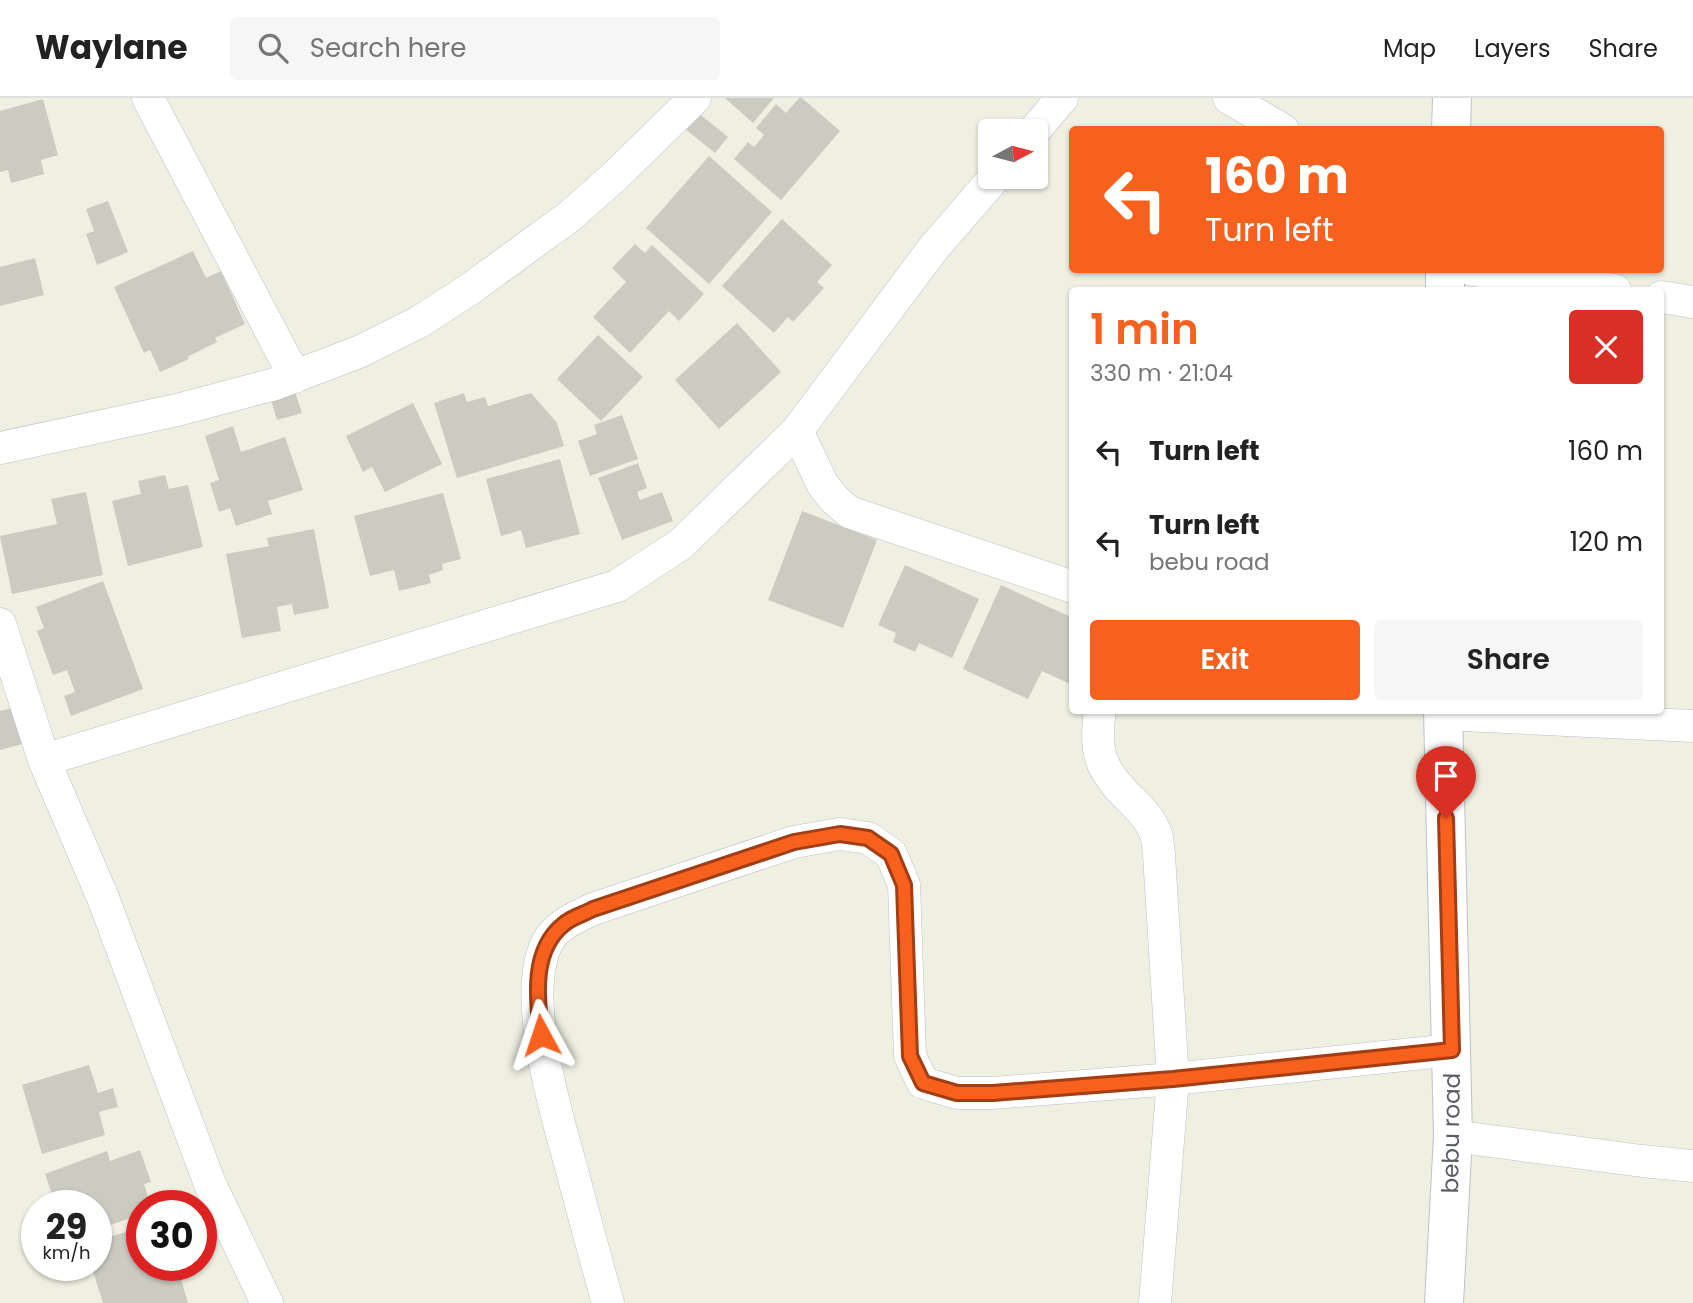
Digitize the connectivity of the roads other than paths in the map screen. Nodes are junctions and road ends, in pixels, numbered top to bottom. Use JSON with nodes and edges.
{"nodes":[{"id":1,"x":148,"y":98,"type":"edge"},
{"id":2,"x":695,"y":98,"type":"edge"},
{"id":3,"x":1062,"y":98,"type":"edge"},
{"id":4,"x":1229,"y":98,"type":"edge"},
{"id":5,"x":1452,"y":98,"type":"edge"},
{"id":6,"x":1044,"y":119,"type":"edge"},
{"id":7,"x":1276,"y":126,"type":"edge"},
{"id":8,"x":1451,"y":126,"type":"edge"},
{"id":9,"x":985,"y":189,"type":"edge"},
{"id":10,"x":1494,"y":273,"type":"edge"},
{"id":11,"x":1594,"y":287,"type":"edge"},
{"id":12,"x":1664,"y":297,"type":"edge"},
{"id":13,"x":1693,"y":302,"type":"edge"},
{"id":14,"x":295,"y":377,"type":"junction"},
{"id":15,"x":797,"y":432,"type":"junction"},
{"id":16,"x":0,"y":448,"type":"edge"},
{"id":17,"x":1069,"y":586,"type":"edge"},
{"id":18,"x":0,"y":624,"type":"edge"},
{"id":19,"x":1099,"y":714,"type":"edge"},
{"id":20,"x":1443,"y":714,"type":"edge"},
{"id":21,"x":1479,"y":714,"type":"edge"},
{"id":22,"x":1693,"y":726,"type":"edge"},
{"id":23,"x":44,"y":760,"type":"junction"},
{"id":24,"x":1452,"y":1050,"type":"junction"},
{"id":25,"x":1173,"y":1079,"type":"junction"},
{"id":26,"x":1453,"y":1136,"type":"junction"},
{"id":27,"x":1693,"y":1166,"type":"edge"},
{"id":28,"x":267,"y":1303,"type":"edge"},
{"id":29,"x":608,"y":1303,"type":"edge"},
{"id":30,"x":1155,"y":1303,"type":"edge"},
{"id":31,"x":1444,"y":1303,"type":"edge"}],
"edges":[{"from":1,"to":14,"type":"street"},
{"from":2,"to":14,"type":"street"},
{"from":3,"to":6,"type":"street"},
{"from":4,"to":7,"type":"street"},
{"from":5,"to":8,"type":"street"},
{"from":9,"to":15,"type":"street"},
{"from":10,"to":11,"type":"street"},
{"from":12,"to":13,"type":"street"},
{"from":14,"to":16,"type":"street"},
{"from":15,"to":17,"type":"street"},
{"from":15,"to":23,"type":"street"},
{"from":18,"to":23,"type":"street"},
{"from":19,"to":25,"type":"street"},
{"from":20,"to":24,"type":"street","name":"bebu road"},
{"from":21,"to":22,"type":"street"},
{"from":23,"to":28,"type":"street"},
{"from":24,"to":25,"type":"street"},
{"from":24,"to":26,"type":"street","name":"bebu road"},
{"from":25,"to":29,"type":"street"},
{"from":25,"to":30,"type":"street"},
{"from":26,"to":27,"type":"street"},
{"from":26,"to":31,"type":"street","name":"bebu road"}]}
